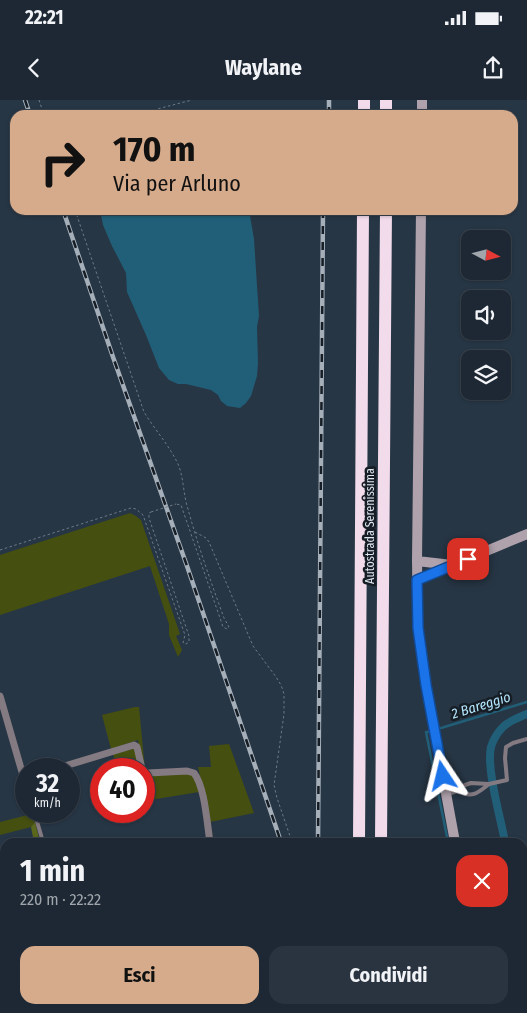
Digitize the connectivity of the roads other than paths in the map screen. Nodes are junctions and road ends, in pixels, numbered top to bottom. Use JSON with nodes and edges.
{"nodes":[{"id":1,"x":363,"y":215,"type":"edge"},
{"id":2,"x":386,"y":215,"type":"edge"},
{"id":3,"x":421,"y":215,"type":"edge"},
{"id":4,"x":527,"y":534,"type":"edge"},
{"id":5,"x":417,"y":561,"type":"junction"},
{"id":6,"x":453,"y":565,"type":"junction"},
{"id":7,"x":417,"y":582,"type":"junction"},
{"id":8,"x":0,"y":696,"type":"edge"},
{"id":9,"x":527,"y":739,"type":"edge"},
{"id":10,"x":20,"y":758,"type":"edge"},
{"id":11,"x":91,"y":758,"type":"edge"},
{"id":12,"x":140,"y":758,"type":"edge"},
{"id":13,"x":155,"y":772,"type":"edge"},
{"id":14,"x":489,"y":784,"type":"junction"},
{"id":15,"x":457,"y":791,"type":"junction"},
{"id":16,"x":446,"y":795,"type":"junction"},
{"id":17,"x":37,"y":823,"type":"edge"},
{"id":18,"x":42,"y":838,"type":"edge"},
{"id":19,"x":209,"y":838,"type":"edge"},
{"id":20,"x":359,"y":838,"type":"edge"},
{"id":21,"x":381,"y":838,"type":"edge"},
{"id":22,"x":454,"y":838,"type":"edge"}],
"edges":[{"from":1,"to":20,"type":"highway","name":"Autostrada Serenissima"},
{"from":2,"to":21,"type":"highway","name":"Autostrada Serenissima"},
{"from":3,"to":5,"type":"street"},
{"from":4,"to":6,"type":"street"},
{"from":5,"to":6,"type":"street"},
{"from":5,"to":7,"type":"street"},
{"from":6,"to":7,"type":"street"},
{"from":7,"to":16,"type":"street"},
{"from":8,"to":10,"type":"street"},
{"from":9,"to":14,"type":"lane"},
{"from":11,"to":12,"type":"street"},
{"from":13,"to":19,"type":"street"},
{"from":14,"to":15,"type":"lane"},
{"from":14,"to":15,"type":"lane"},
{"from":15,"to":16,"type":"lane"},
{"from":16,"to":22,"type":"street"},
{"from":17,"to":18,"type":"lane"}]}
